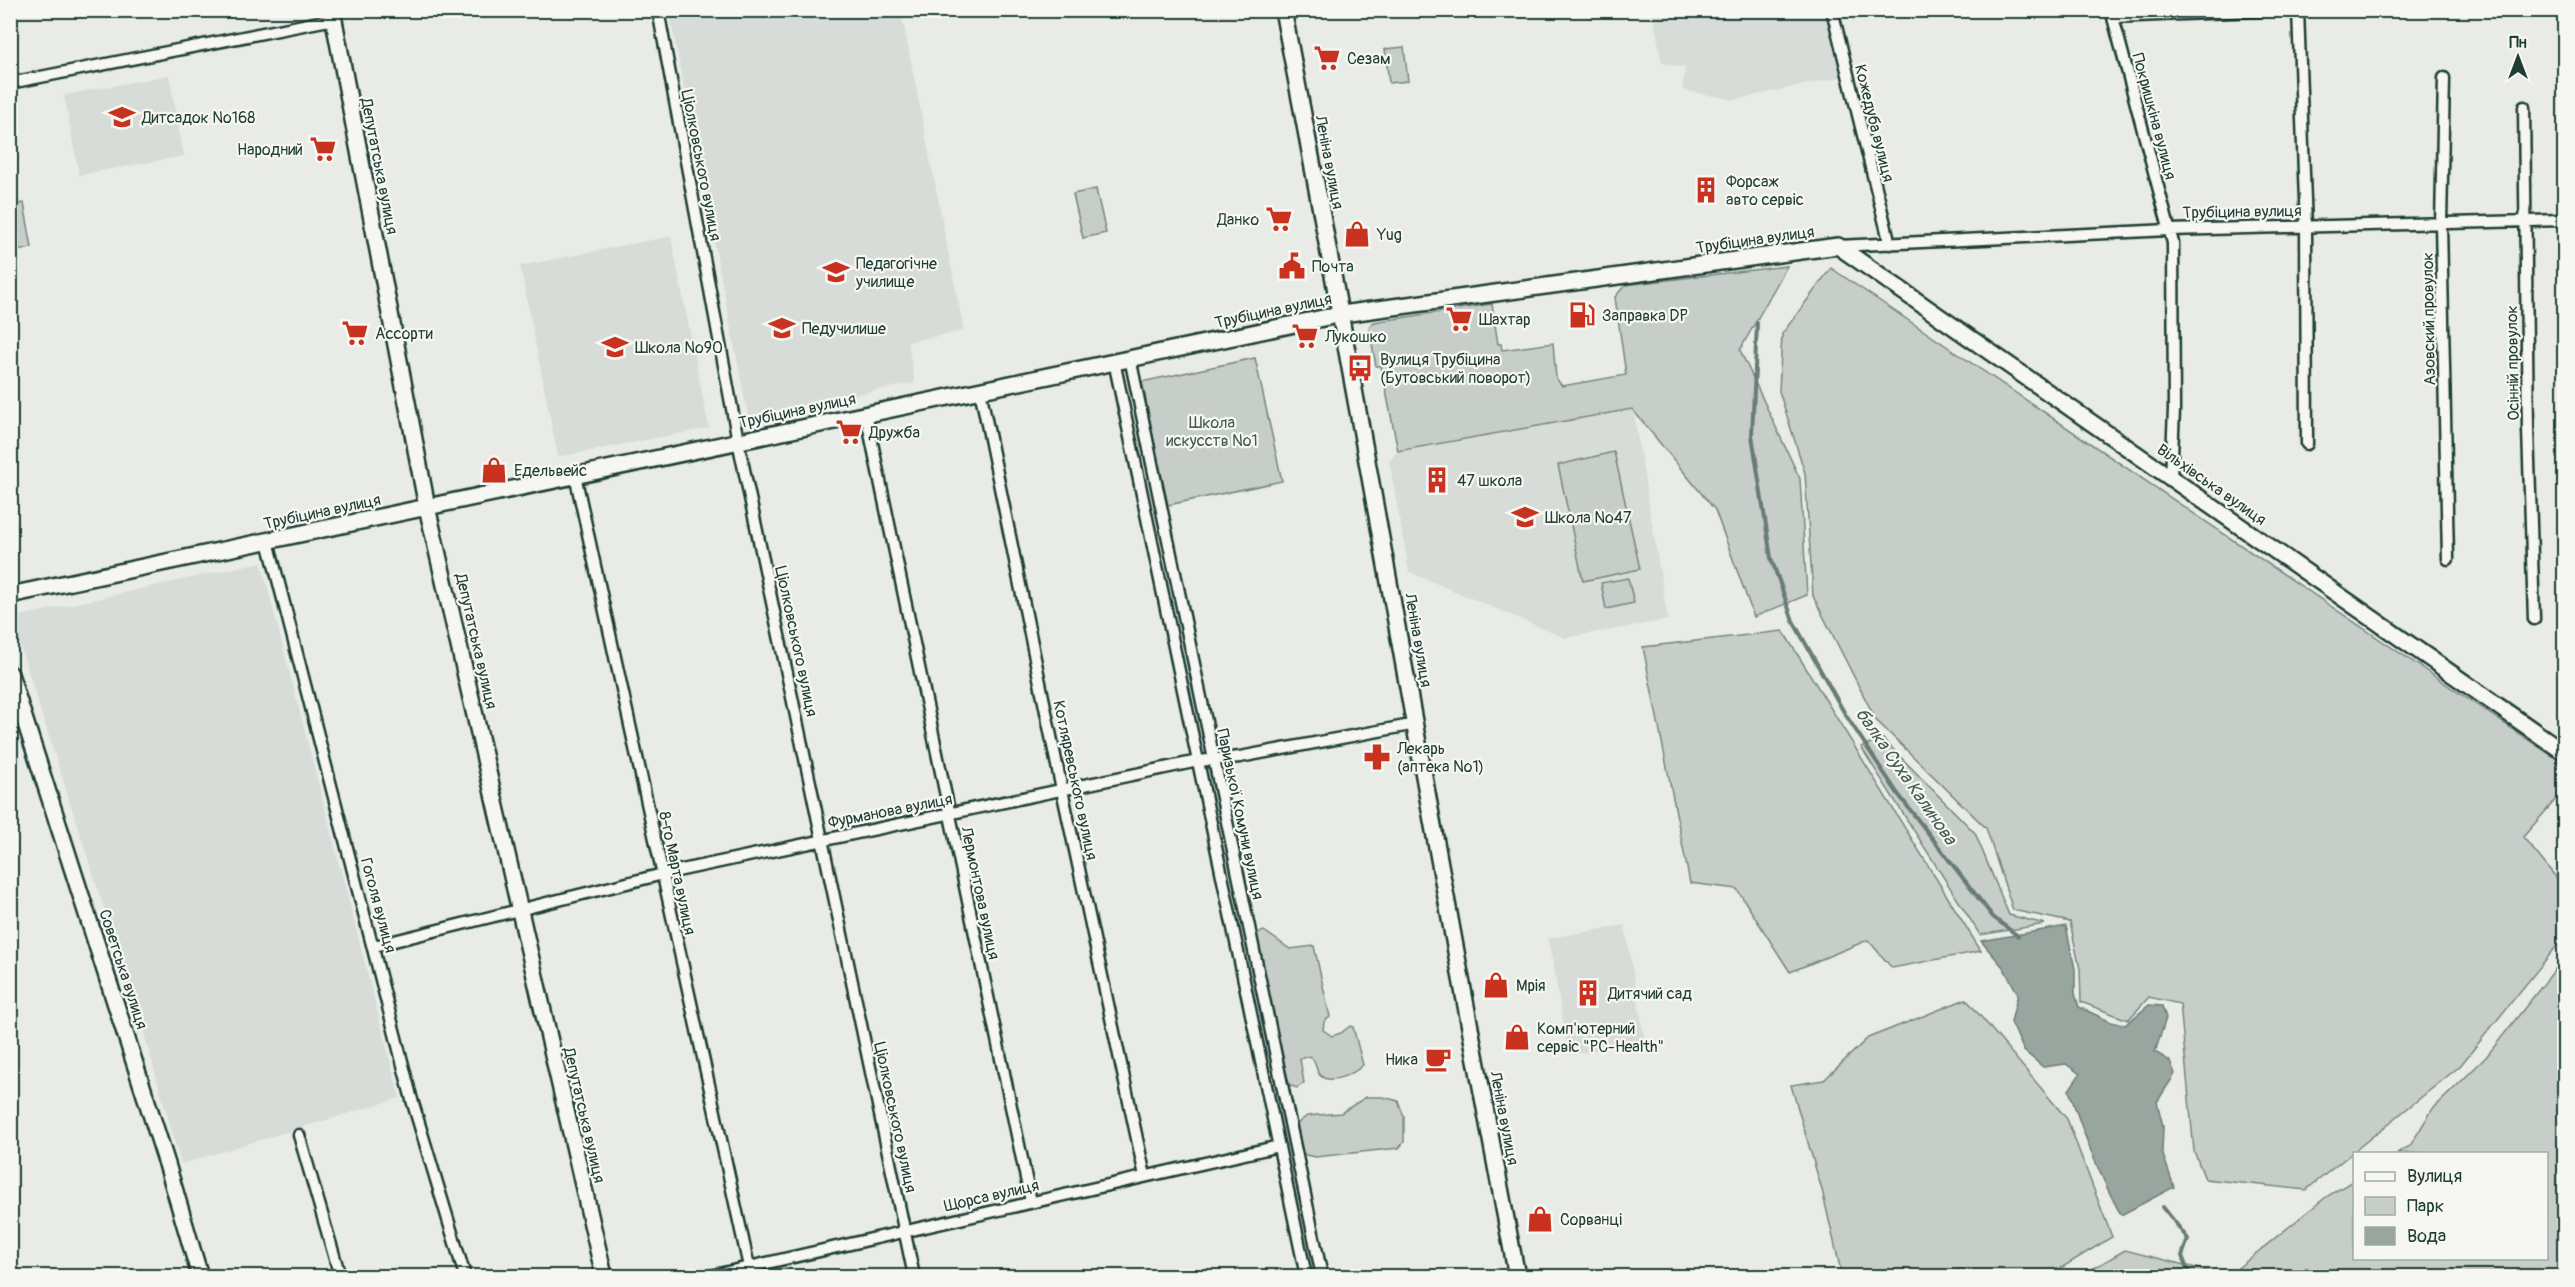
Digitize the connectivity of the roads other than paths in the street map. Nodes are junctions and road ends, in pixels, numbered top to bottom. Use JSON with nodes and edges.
{"nodes":[{"id":1,"x":658,"y":10,"type":"edge"},
{"id":2,"x":1283,"y":10,"type":"edge"},
{"id":3,"x":1832,"y":10,"type":"edge"},
{"id":4,"x":2279,"y":10,"type":"edge"},
{"id":5,"x":2298,"y":10,"type":"edge"},
{"id":6,"x":2112,"y":14,"type":"edge"},
{"id":7,"x":333,"y":15,"type":"edge"},
{"id":8,"x":2444,"y":78,"type":"dead end"},
{"id":9,"x":10,"y":83,"type":"edge"},
{"id":10,"x":2524,"y":107,"type":"dead end"},
{"id":11,"x":2565,"y":220,"type":"edge"},
{"id":12,"x":2525,"y":221,"type":"junction"},
{"id":13,"x":2441,"y":224,"type":"junction"},
{"id":14,"x":2306,"y":228,"type":"junction"},
{"id":15,"x":2169,"y":230,"type":"junction"},
{"id":16,"x":1890,"y":244,"type":"junction"},
{"id":17,"x":1838,"y":246,"type":"junction"},
{"id":18,"x":1342,"y":314,"type":"junction"},
{"id":19,"x":1130,"y":358,"type":"junction"},
{"id":20,"x":1114,"y":361,"type":"junction"},
{"id":21,"x":980,"y":390,"type":"junction"},
{"id":22,"x":866,"y":414,"type":"junction"},
{"id":23,"x":738,"y":441,"type":"junction"},
{"id":24,"x":2307,"y":444,"type":"dead end"},
{"id":25,"x":575,"y":475,"type":"junction"},
{"id":26,"x":2171,"y":478,"type":"junction"},
{"id":27,"x":428,"y":507,"type":"junction"},
{"id":28,"x":268,"y":541,"type":"junction"},
{"id":29,"x":2448,"y":560,"type":"dead end"},
{"id":30,"x":10,"y":595,"type":"edge"},
{"id":31,"x":2534,"y":619,"type":"dead end"},
{"id":32,"x":10,"y":674,"type":"edge"},
{"id":33,"x":1416,"y":724,"type":"junction"},
{"id":34,"x":2565,"y":752,"type":"edge"},
{"id":35,"x":1214,"y":759,"type":"junction"},
{"id":36,"x":1198,"y":761,"type":"junction"},
{"id":37,"x":1062,"y":790,"type":"junction"},
{"id":38,"x":949,"y":814,"type":"junction"},
{"id":39,"x":823,"y":839,"type":"junction"},
{"id":40,"x":663,"y":874,"type":"junction"},
{"id":41,"x":519,"y":909,"type":"junction"},
{"id":42,"x":374,"y":946,"type":"junction"},
{"id":43,"x":299,"y":1135,"type":"dead end"},
{"id":44,"x":1279,"y":1146,"type":"junction"},
{"id":45,"x":1145,"y":1176,"type":"junction"},
{"id":46,"x":1031,"y":1202,"type":"junction"},
{"id":47,"x":904,"y":1230,"type":"junction"},
{"id":48,"x":750,"y":1271,"type":"edge"},
{"id":49,"x":200,"y":1276,"type":"edge"},
{"id":50,"x":340,"y":1276,"type":"edge"},
{"id":51,"x":465,"y":1276,"type":"edge"},
{"id":52,"x":604,"y":1276,"type":"edge"},
{"id":53,"x":710,"y":1276,"type":"edge"},
{"id":54,"x":914,"y":1276,"type":"edge"},
{"id":55,"x":1306,"y":1276,"type":"edge"},
{"id":56,"x":1322,"y":1276,"type":"edge"},
{"id":57,"x":1517,"y":1276,"type":"edge"}],
"edges":[{"from":1,"to":23,"type":"street","name":"Ціолковського вулиця"},
{"from":2,"to":18,"type":"street","name":"Леніна вулиця"},
{"from":3,"to":16,"type":"street","name":"Кожедуба вулиця"},
{"from":4,"to":6,"type":"street"},
{"from":5,"to":14,"type":"street"},
{"from":6,"to":15,"type":"street","name":"Покришкіна вулиця"},
{"from":7,"to":9,"type":"street"},
{"from":7,"to":27,"type":"street","name":"Депутатська вулиця"},
{"from":8,"to":13,"type":"street","name":"Азовский провулок"},
{"from":10,"to":12,"type":"street","name":"Осінній провулок"},
{"from":11,"to":12,"type":"street","name":"Трубіцина вулиця"},
{"from":12,"to":13,"type":"street","name":"Трубіцина вулиця"},
{"from":12,"to":31,"type":"street","name":"Осінній провулок"},
{"from":13,"to":14,"type":"street","name":"Трубіцина вулиця"},
{"from":13,"to":29,"type":"street","name":"Азовский провулок"},
{"from":14,"to":15,"type":"street","name":"Трубіцина вулиця"},
{"from":14,"to":24,"type":"street"},
{"from":15,"to":16,"type":"street","name":"Трубіцина вулиця"},
{"from":15,"to":26,"type":"street","name":"Покришкіна вулиця"},
{"from":16,"to":17,"type":"street","name":"Трубіцина вулиця"},
{"from":17,"to":18,"type":"street","name":"Трубіцина вулиця"},
{"from":17,"to":26,"type":"street","name":"Вільхівська вулиця"},
{"from":18,"to":19,"type":"street","name":"Трубіцина вулиця"},
{"from":18,"to":33,"type":"street","name":"Леніна вулиця"},
{"from":19,"to":20,"type":"street","name":"Трубіцина вулиця"},
{"from":19,"to":35,"type":"street","name":"Паризької Комуни вулиця"},
{"from":20,"to":21,"type":"street","name":"Трубіцина вулиця"},
{"from":20,"to":36,"type":"street","name":"Паризької Комуни вулиця"},
{"from":21,"to":22,"type":"street","name":"Трубіцина вулиця"},
{"from":21,"to":37,"type":"street","name":"Котляревського вулиця"},
{"from":22,"to":23,"type":"street","name":"Трубіцина вулиця"},
{"from":22,"to":38,"type":"street","name":"Лермонтова вулиця"},
{"from":23,"to":25,"type":"street","name":"Трубіцина вулиця"},
{"from":23,"to":39,"type":"street","name":"Ціолковського вулиця"},
{"from":25,"to":27,"type":"street","name":"Трубіцина вулиця"},
{"from":25,"to":40,"type":"street","name":"8-го Марта вулиця"},
{"from":26,"to":34,"type":"street","name":"Вільхівська вулиця"},
{"from":27,"to":28,"type":"street","name":"Трубіцина вулиця"},
{"from":27,"to":41,"type":"street","name":"Депутатська вулиця"},
{"from":28,"to":30,"type":"street","name":"Трубіцина вулиця"},
{"from":28,"to":42,"type":"street","name":"Гоголя вулиця"},
{"from":32,"to":49,"type":"street","name":"Советська вулиця"},
{"from":33,"to":35,"type":"street","name":"Фурманова вулиця"},
{"from":33,"to":57,"type":"street","name":"Леніна вулиця"},
{"from":35,"to":36,"type":"street","name":"Фурманова вулиця"},
{"from":35,"to":56,"type":"street","name":"Паризької Комуни вулиця"},
{"from":36,"to":37,"type":"street","name":"Фурманова вулиця"},
{"from":36,"to":44,"type":"street","name":"Паризької Комуни вулиця"},
{"from":37,"to":38,"type":"street","name":"Фурманова вулиця"},
{"from":37,"to":45,"type":"street","name":"Котляревського вулиця"},
{"from":38,"to":39,"type":"street","name":"Фурманова вулиця"},
{"from":38,"to":46,"type":"street","name":"Лермонтова вулиця"},
{"from":39,"to":40,"type":"street","name":"Фурманова вулиця"},
{"from":39,"to":47,"type":"street","name":"Ціолковського вулиця"},
{"from":40,"to":41,"type":"street","name":"Фурманова вулиця"},
{"from":40,"to":48,"type":"street","name":"8-го Марта вулиця"},
{"from":41,"to":42,"type":"street","name":"Фурманова вулиця"},
{"from":41,"to":52,"type":"street","name":"Депутатська вулиця"},
{"from":42,"to":51,"type":"street","name":"Гоголя вулиця"},
{"from":43,"to":50,"type":"street"},
{"from":44,"to":45,"type":"street","name":"Щорса вулиця"},
{"from":44,"to":55,"type":"street","name":"Паризької Комуни вулиця"},
{"from":45,"to":46,"type":"street","name":"Щорса вулиця"},
{"from":46,"to":47,"type":"street","name":"Щорса вулиця"},
{"from":47,"to":48,"type":"street","name":"Щорса вулиця"},
{"from":47,"to":54,"type":"street","name":"Ціолковського вулиця"},
{"from":48,"to":53,"type":"street","name":"Щорса вулиця"}]}
